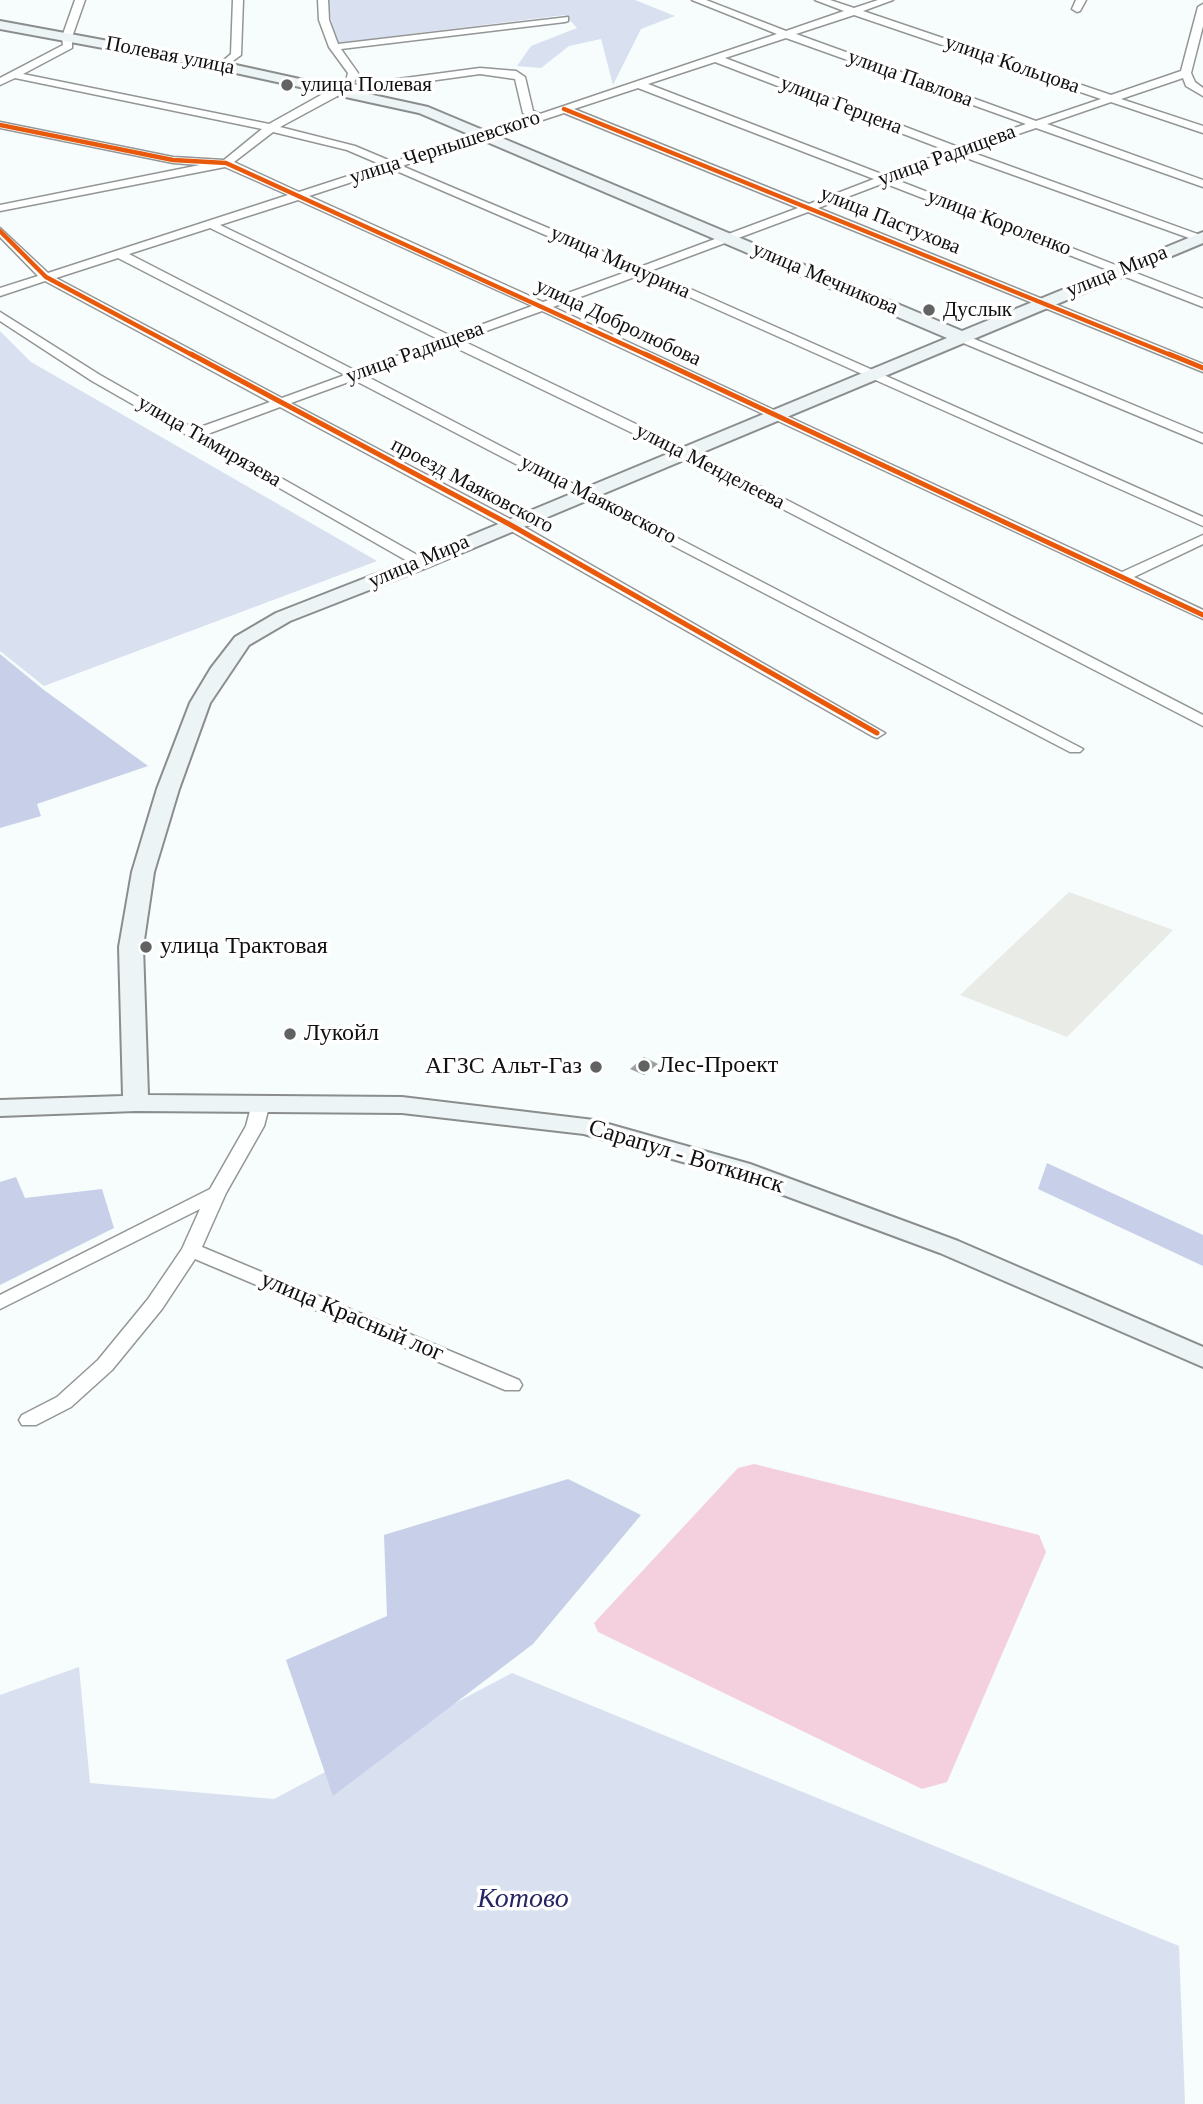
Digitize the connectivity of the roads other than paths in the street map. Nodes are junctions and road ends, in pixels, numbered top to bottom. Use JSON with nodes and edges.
{"nodes":[{"id":1,"x":80,"y":0,"type":"edge"},
{"id":2,"x":238,"y":0,"type":"edge"},
{"id":3,"x":323,"y":0,"type":"edge"},
{"id":4,"x":697,"y":0,"type":"edge"},
{"id":5,"x":820,"y":0,"type":"edge"},
{"id":6,"x":888,"y":0,"type":"edge"},
{"id":7,"x":1203,"y":7,"type":"edge"},
{"id":8,"x":853,"y":11,"type":"junction"},
{"id":9,"x":565,"y":19,"type":"dead end"},
{"id":10,"x":0,"y":25,"type":"edge"},
{"id":11,"x":785,"y":34,"type":"junction"},
{"id":12,"x":67,"y":37,"type":"junction"},
{"id":13,"x":1199,"y":45,"type":"edge"},
{"id":14,"x":334,"y":47,"type":"junction"},
{"id":15,"x":715,"y":58,"type":"junction"},
{"id":16,"x":222,"y":66,"type":"junction"},
{"id":17,"x":1186,"y":73,"type":"junction"},
{"id":18,"x":13,"y":75,"type":"junction"},
{"id":19,"x":0,"y":82,"type":"edge"},
{"id":20,"x":638,"y":83,"type":"junction"},
{"id":21,"x":340,"y":90,"type":"junction"},
{"id":22,"x":1203,"y":93,"type":"edge"},
{"id":23,"x":1110,"y":98,"type":"junction"},
{"id":24,"x":564,"y":109,"type":"junction"},
{"id":25,"x":539,"y":117,"type":"junction"},
{"id":26,"x":1034,"y":124,"type":"junction"},
{"id":27,"x":0,"y":125,"type":"edge"},
{"id":28,"x":271,"y":128,"type":"junction"},
{"id":29,"x":1203,"y":130,"type":"edge"},
{"id":30,"x":487,"y":135,"type":"junction"},
{"id":31,"x":958,"y":151,"type":"junction"},
{"id":32,"x":226,"y":163,"type":"junction"},
{"id":33,"x":394,"y":165,"type":"junction"},
{"id":34,"x":883,"y":178,"type":"junction"},
{"id":35,"x":1203,"y":184,"type":"edge"},
{"id":36,"x":301,"y":195,"type":"junction"},
{"id":37,"x":810,"y":207,"type":"junction"},
{"id":38,"x":0,"y":208,"type":"edge"},
{"id":39,"x":212,"y":225,"type":"junction"},
{"id":40,"x":0,"y":231,"type":"edge"},
{"id":41,"x":730,"y":238,"type":"junction"},
{"id":42,"x":1202,"y":239,"type":"edge"},
{"id":43,"x":119,"y":254,"type":"junction"},
{"id":44,"x":640,"y":271,"type":"junction"},
{"id":45,"x":1121,"y":271,"type":"junction"},
{"id":46,"x":46,"y":276,"type":"junction"},
{"id":47,"x":0,"y":292,"type":"edge"},
{"id":48,"x":1044,"y":302,"type":"junction"},
{"id":49,"x":1203,"y":303,"type":"edge"},
{"id":50,"x":542,"y":306,"type":"junction"},
{"id":51,"x":0,"y":316,"type":"edge"},
{"id":52,"x":960,"y":337,"type":"junction"},
{"id":53,"x":450,"y":340,"type":"junction"},
{"id":54,"x":1203,"y":368,"type":"edge"},
{"id":55,"x":869,"y":375,"type":"junction"},
{"id":56,"x":354,"y":376,"type":"junction"},
{"id":57,"x":278,"y":403,"type":"junction"},
{"id":58,"x":774,"y":415,"type":"junction"},
{"id":59,"x":197,"y":433,"type":"junction"},
{"id":60,"x":1203,"y":439,"type":"edge"},
{"id":61,"x":683,"y":452,"type":"junction"},
{"id":62,"x":585,"y":493,"type":"junction"},
{"id":63,"x":1203,"y":522,"type":"edge"},
{"id":64,"x":509,"y":524,"type":"junction"},
{"id":65,"x":1203,"y":539,"type":"edge"},
{"id":66,"x":421,"y":562,"type":"junction"},
{"id":67,"x":1121,"y":578,"type":"junction"},
{"id":68,"x":1203,"y":615,"type":"edge"},
{"id":69,"x":1203,"y":721,"type":"edge"},
{"id":70,"x":877,"y":733,"type":"dead end"},
{"id":71,"x":1075,"y":749,"type":"dead end"},
{"id":72,"x":136,"y":1103,"type":"junction"},
{"id":73,"x":261,"y":1103,"type":"junction"},
{"id":74,"x":0,"y":1108,"type":"edge"},
{"id":75,"x":217,"y":1193,"type":"junction"},
{"id":76,"x":191,"y":1250,"type":"junction"},
{"id":77,"x":0,"y":1303,"type":"edge"},
{"id":78,"x":1203,"y":1358,"type":"edge"},
{"id":79,"x":512,"y":1385,"type":"dead end"},
{"id":80,"x":29,"y":1420,"type":"dead end"}],
"edges":[{"from":1,"to":12,"type":"street"},
{"from":2,"to":16,"type":"street"},
{"from":3,"to":14,"type":"street"},
{"from":4,"to":11,"type":"street","name":"улица Павлова"},
{"from":5,"to":8,"type":"street","name":"улица Кольцова"},
{"from":6,"to":8,"type":"street","name":"улица Чернышевского"},
{"from":7,"to":13,"type":"street"},
{"from":8,"to":11,"type":"street","name":"улица Чернышевского"},
{"from":8,"to":23,"type":"street","name":"улица Кольцова"},
{"from":9,"to":14,"type":"street"},
{"from":10,"to":12,"type":"main road","name":"Полевая улица"},
{"from":11,"to":15,"type":"street","name":"улица Чернышевского"},
{"from":11,"to":26,"type":"street","name":"улица Павлова"},
{"from":12,"to":16,"type":"main road","name":"Полевая улица"},
{"from":12,"to":18,"type":"street"},
{"from":13,"to":17,"type":"street"},
{"from":14,"to":21,"type":"street"},
{"from":15,"to":20,"type":"street","name":"улица Чернышевского"},
{"from":15,"to":31,"type":"street","name":"улица Герцена"},
{"from":16,"to":21,"type":"main road","name":"Полевая улица"},
{"from":17,"to":22,"type":"street"},
{"from":17,"to":23,"type":"street","name":"улица Радищева"},
{"from":18,"to":19,"type":"street"},
{"from":18,"to":28,"type":"street","name":"улица Мичурина"},
{"from":20,"to":24,"type":"street","name":"улица Чернышевского"},
{"from":20,"to":34,"type":"street","name":"улица Короленко"},
{"from":21,"to":25,"type":"street"},
{"from":21,"to":28,"type":"street"},
{"from":21,"to":30,"type":"main road","name":"Полевая улица"},
{"from":23,"to":26,"type":"street","name":"улица Радищева"},
{"from":23,"to":29,"type":"street","name":"улица Кольцова"},
{"from":24,"to":25,"type":"street","name":"улица Чернышевского"},
{"from":24,"to":37,"type":"street","name":"улица Пастухова"},
{"from":25,"to":30,"type":"street","name":"улица Чернышевского"},
{"from":26,"to":31,"type":"street","name":"улица Радищева"},
{"from":26,"to":35,"type":"street","name":"улица Павлова"},
{"from":27,"to":32,"type":"street","name":"улица Добролюбова"},
{"from":28,"to":32,"type":"street"},
{"from":28,"to":33,"type":"street","name":"улица Мичурина"},
{"from":30,"to":33,"type":"street","name":"улица Чернышевского"},
{"from":30,"to":41,"type":"main road","name":"улица Мечникова"},
{"from":31,"to":34,"type":"street","name":"улица Радищева"},
{"from":31,"to":42,"type":"street","name":"улица Герцена"},
{"from":32,"to":36,"type":"street","name":"улица Добролюбова"},
{"from":32,"to":38,"type":"street"},
{"from":33,"to":36,"type":"street","name":"улица Чернышевского"},
{"from":33,"to":44,"type":"street","name":"улица Мичурина"},
{"from":34,"to":37,"type":"street","name":"улица Радищева"},
{"from":34,"to":45,"type":"street","name":"улица Короленко"},
{"from":36,"to":39,"type":"street","name":"улица Чернышевского"},
{"from":36,"to":50,"type":"street","name":"улица Добролюбова"},
{"from":37,"to":41,"type":"street","name":"улица Радищева"},
{"from":37,"to":48,"type":"street","name":"улица Пастухова"},
{"from":39,"to":43,"type":"street","name":"улица Чернышевского"},
{"from":39,"to":53,"type":"street","name":"улица Менделеева"},
{"from":40,"to":46,"type":"street"},
{"from":41,"to":44,"type":"street","name":"улица Радищева"},
{"from":41,"to":52,"type":"main road","name":"улица Мечникова"},
{"from":42,"to":45,"type":"main road","name":"улица Мира"},
{"from":43,"to":46,"type":"street","name":"улица Чернышевского"},
{"from":43,"to":56,"type":"street","name":"улица Маяковского"},
{"from":44,"to":50,"type":"street","name":"улица Радищева"},
{"from":44,"to":55,"type":"street","name":"улица Мичурина"},
{"from":45,"to":48,"type":"main road","name":"улица Мира"},
{"from":45,"to":49,"type":"street","name":"улица Короленко"},
{"from":46,"to":47,"type":"street","name":"улица Чернышевского"},
{"from":46,"to":57,"type":"street","name":"проезд Маяковского"},
{"from":48,"to":52,"type":"main road","name":"улица Мира"},
{"from":48,"to":54,"type":"street","name":"улица Пастухова"},
{"from":50,"to":53,"type":"street","name":"улица Радищева"},
{"from":50,"to":58,"type":"street","name":"улица Добролюбова"},
{"from":51,"to":59,"type":"street","name":"улица Тимирязева"},
{"from":52,"to":55,"type":"main road","name":"улица Мира"},
{"from":52,"to":60,"type":"street","name":"улица Мечникова"},
{"from":53,"to":56,"type":"street","name":"улица Радищева"},
{"from":53,"to":61,"type":"street","name":"улица Менделеева"},
{"from":55,"to":58,"type":"main road","name":"улица Мира"},
{"from":55,"to":63,"type":"street","name":"улица Мичурина"},
{"from":56,"to":57,"type":"street","name":"улица Радищева"},
{"from":56,"to":62,"type":"street","name":"улица Маяковского"},
{"from":57,"to":59,"type":"street","name":"улица Радищева"},
{"from":57,"to":64,"type":"street","name":"проезд Маяковского"},
{"from":58,"to":61,"type":"main road","name":"улица Мира"},
{"from":58,"to":67,"type":"street","name":"улица Добролюбова"},
{"from":59,"to":66,"type":"street","name":"улица Тимирязева"},
{"from":61,"to":62,"type":"main road","name":"улица Мира"},
{"from":61,"to":69,"type":"street","name":"улица Менделеева"},
{"from":62,"to":64,"type":"main road","name":"улица Мира"},
{"from":62,"to":71,"type":"street","name":"улица Маяковского"},
{"from":64,"to":66,"type":"main road","name":"улица Мира"},
{"from":64,"to":70,"type":"street","name":"проезд Маяковского"},
{"from":65,"to":67,"type":"street"},
{"from":66,"to":72,"type":"main road","name":"улица Мира"},
{"from":67,"to":68,"type":"street","name":"улица Добролюбова"},
{"from":72,"to":73,"type":"main road","name":"Сарапул - Воткинск"},
{"from":72,"to":74,"type":"main road","name":"Сарапул - Воткинск"},
{"from":73,"to":75,"type":"street"},
{"from":73,"to":78,"type":"main road","name":"Сарапул - Воткинск"},
{"from":75,"to":76,"type":"street"},
{"from":75,"to":77,"type":"street"},
{"from":76,"to":79,"type":"street","name":"улица Красный лог"},
{"from":76,"to":80,"type":"street"}]}
